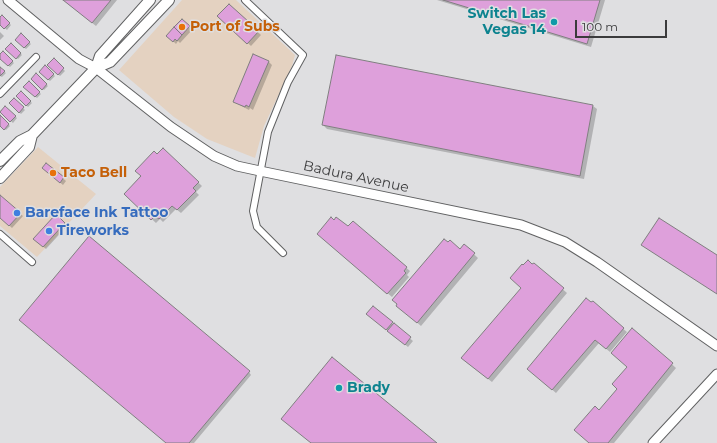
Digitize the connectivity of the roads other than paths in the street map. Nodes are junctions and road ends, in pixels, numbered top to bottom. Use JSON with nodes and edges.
{"nodes":[{"id":1,"x":8,"y":0,"type":"edge"},
{"id":2,"x":150,"y":0,"type":"edge"},
{"id":3,"x":169,"y":0,"type":"edge"},
{"id":4,"x":245,"y":0,"type":"edge"},
{"id":5,"x":36,"y":57,"type":"dead end"},
{"id":6,"x":96,"y":68,"type":"junction"},
{"id":7,"x":0,"y":94,"type":"edge"},
{"id":8,"x":32,"y":135,"type":"junction"},
{"id":9,"x":0,"y":161,"type":"edge"},
{"id":10,"x":260,"y":172,"type":"junction"},
{"id":11,"x":0,"y":178,"type":"edge"},
{"id":12,"x":0,"y":234,"type":"edge"},
{"id":13,"x":283,"y":253,"type":"dead end"},
{"id":14,"x":32,"y":262,"type":"dead end"},
{"id":15,"x":717,"y":346,"type":"edge"},
{"id":16,"x":717,"y":374,"type":"edge"},
{"id":17,"x":653,"y":443,"type":"edge"}],
"edges":[{"from":1,"to":6,"type":"main road","name":"Badura Avenue"},
{"from":2,"to":6,"type":"main road"},
{"from":3,"to":6,"type":"main road"},
{"from":4,"to":10,"type":"street"},
{"from":5,"to":7,"type":"street"},
{"from":6,"to":8,"type":"main road"},
{"from":6,"to":10,"type":"main road","name":"Badura Avenue"},
{"from":8,"to":9,"type":"main road"},
{"from":8,"to":11,"type":"main road"},
{"from":10,"to":13,"type":"street"},
{"from":10,"to":15,"type":"main road","name":"Badura Avenue"},
{"from":12,"to":14,"type":"street"},
{"from":16,"to":17,"type":"main road"}]}
